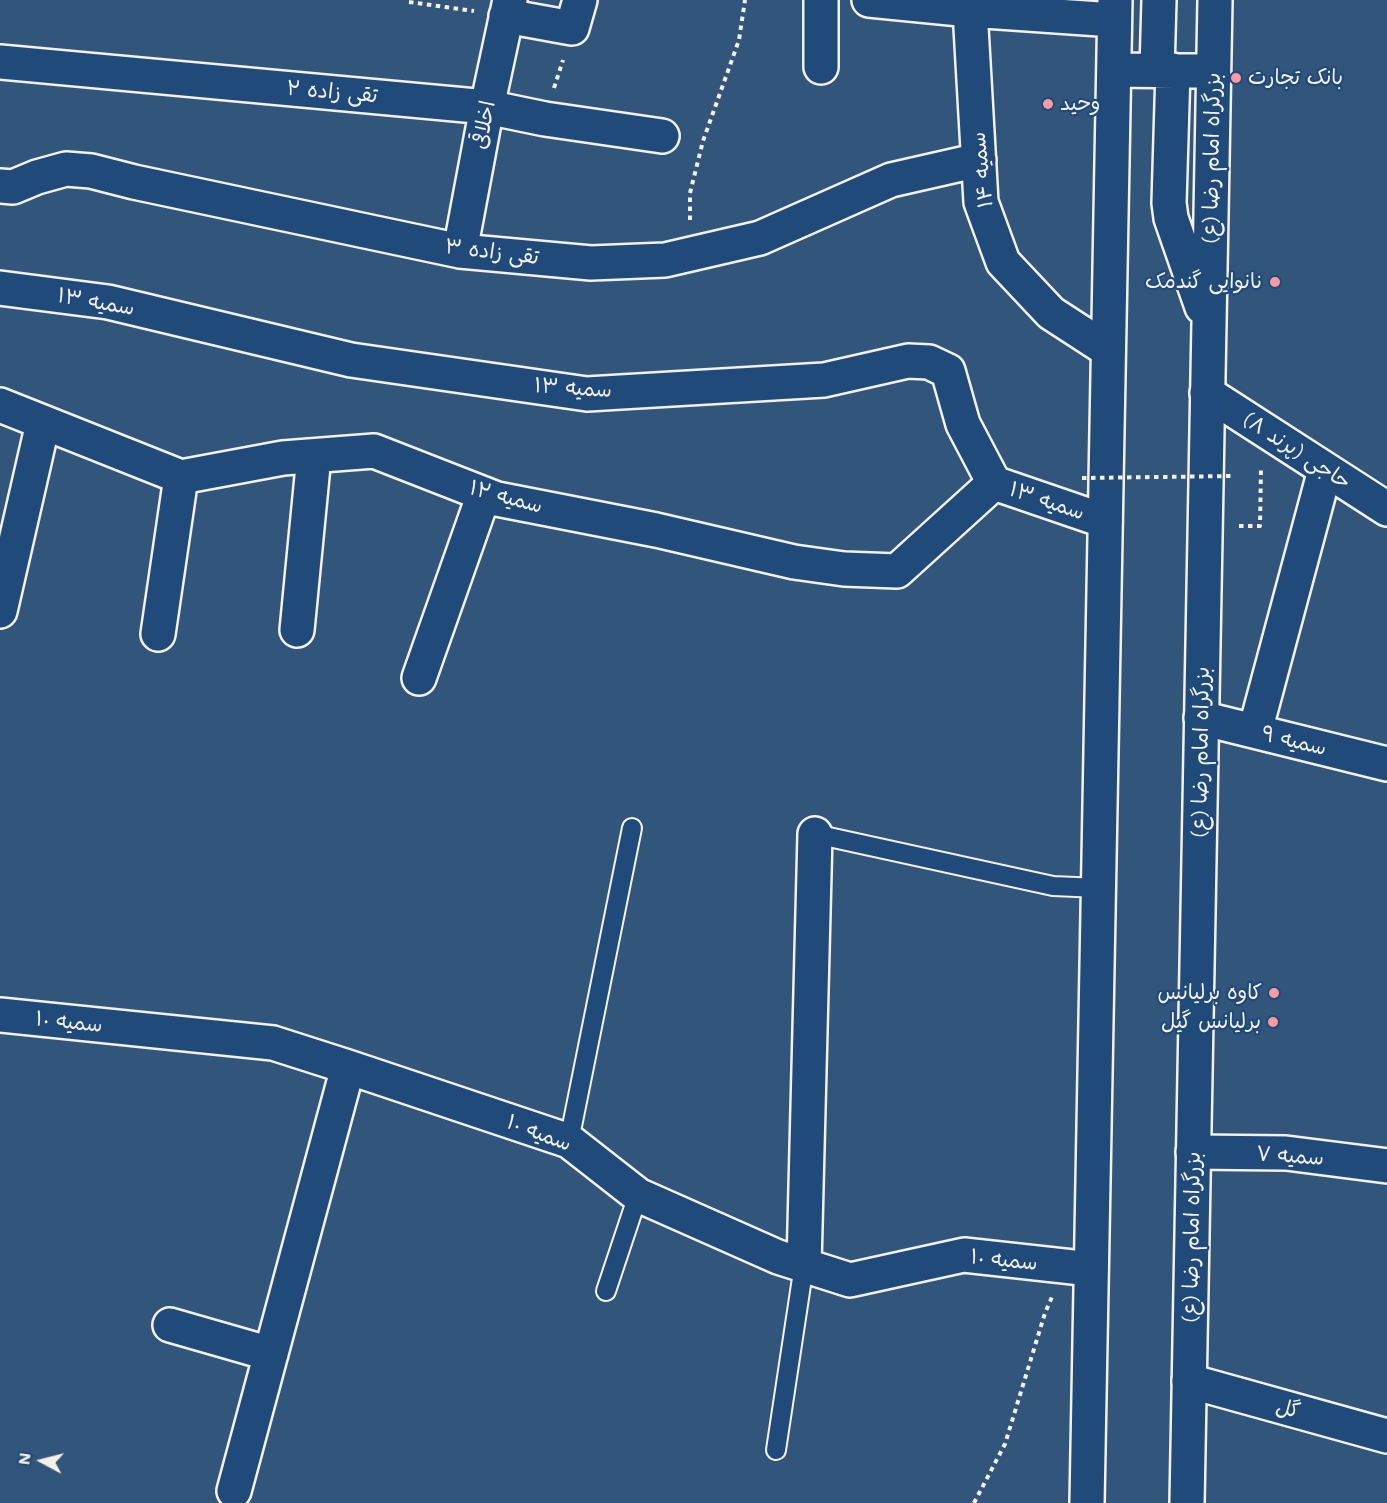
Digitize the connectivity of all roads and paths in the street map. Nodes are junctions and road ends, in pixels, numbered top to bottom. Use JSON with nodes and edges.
{"nodes":[{"id":1,"x":745,"y":0,"type":"edge"},
{"id":2,"x":820,"y":0,"type":"edge"},
{"id":3,"x":869,"y":0,"type":"edge"},
{"id":4,"x":1159,"y":0,"type":"edge"},
{"id":5,"x":1215,"y":0,"type":"edge"},
{"id":6,"x":409,"y":2,"type":"dead end"},
{"id":7,"x":967,"y":5,"type":"edge"},
{"id":8,"x":508,"y":8,"type":"edge"},
{"id":9,"x":1114,"y":10,"type":"edge"},
{"id":10,"x":576,"y":14,"type":"edge"},
{"id":11,"x":0,"y":62,"type":"edge"},
{"id":12,"x":821,"y":67,"type":"dead end"},
{"id":13,"x":1114,"y":69,"type":"junction"},
{"id":14,"x":1165,"y":70,"type":"junction"},
{"id":15,"x":1214,"y":71,"type":"junction"},
{"id":16,"x":487,"y":106,"type":"junction"},
{"id":17,"x":545,"y":118,"type":"junction"},
{"id":18,"x":662,"y":136,"type":"dead end"},
{"id":19,"x":979,"y":160,"type":"junction"},
{"id":20,"x":0,"y":186,"type":"edge"},
{"id":21,"x":460,"y":251,"type":"junction"},
{"id":22,"x":692,"y":254,"type":"junction"},
{"id":23,"x":0,"y":288,"type":"edge"},
{"id":24,"x":1209,"y":325,"type":"junction"},
{"id":25,"x":1108,"y":350,"type":"junction"},
{"id":26,"x":1207,"y":393,"type":"junction"},
{"id":27,"x":0,"y":405,"type":"edge"},
{"id":28,"x":43,"y":423,"type":"junction"},
{"id":29,"x":1262,"y":428,"type":"junction"},
{"id":30,"x":314,"y":456,"type":"junction"},
{"id":31,"x":1325,"y":470,"type":"junction"},
{"id":32,"x":1235,"y":476,"type":"dead end"},
{"id":33,"x":181,"y":477,"type":"junction"},
{"id":34,"x":1082,"y":478,"type":"dead end"},
{"id":35,"x":994,"y":483,"type":"junction"},
{"id":36,"x":484,"y":494,"type":"junction"},
{"id":37,"x":1387,"y":509,"type":"edge"},
{"id":38,"x":1105,"y":521,"type":"junction"},
{"id":39,"x":1235,"y":526,"type":"dead end"},
{"id":40,"x":0,"y":611,"type":"edge"},
{"id":41,"x":297,"y":630,"type":"dead end"},
{"id":42,"x":158,"y":634,"type":"dead end"},
{"id":43,"x":419,"y":678,"type":"dead end"},
{"id":44,"x":1201,"y":718,"type":"junction"},
{"id":45,"x":1255,"y":731,"type":"junction"},
{"id":46,"x":1387,"y":764,"type":"edge"},
{"id":47,"x":632,"y":828,"type":"dead end"},
{"id":48,"x":815,"y":834,"type":"joint"},
{"id":49,"x":1098,"y":888,"type":"junction"},
{"id":50,"x":0,"y":1015,"type":"edge"},
{"id":51,"x":348,"y":1066,"type":"junction"},
{"id":52,"x":569,"y":1141,"type":"junction"},
{"id":53,"x":1193,"y":1152,"type":"junction"},
{"id":54,"x":1387,"y":1166,"type":"edge"},
{"id":55,"x":638,"y":1195,"type":"junction"},
{"id":56,"x":804,"y":1265,"type":"junction"},
{"id":57,"x":1077,"y":1268,"type":"junction"},
{"id":58,"x":606,"y":1291,"type":"dead end"},
{"id":59,"x":170,"y":1325,"type":"dead end"},
{"id":60,"x":271,"y":1354,"type":"junction"},
{"id":61,"x":1189,"y":1381,"type":"junction"},
{"id":62,"x":1387,"y":1436,"type":"edge"},
{"id":63,"x":776,"y":1450,"type":"dead end"},
{"id":64,"x":234,"y":1491,"type":"dead end"},
{"id":65,"x":974,"y":1503,"type":"edge"},
{"id":66,"x":1087,"y":1503,"type":"edge"},
{"id":67,"x":1186,"y":1503,"type":"edge"}],
"edges":[{"from":1,"to":22,"type":"path"},
{"from":2,"to":12,"type":"main road"},
{"from":3,"to":7,"type":"main road"},
{"from":4,"to":14,"type":"main road"},
{"from":5,"to":15,"type":"main road","name":"بزرگراه امام رضا (ع)"},
{"from":6,"to":8,"type":"path"},
{"from":7,"to":9,"type":"main road"},
{"from":7,"to":19,"type":"main road","name":"سمیه ۱۴"},
{"from":8,"to":10,"type":"main road"},
{"from":8,"to":16,"type":"main road","name":"اخلاقی"},
{"from":9,"to":13,"type":"main road"},
{"from":10,"to":17,"type":"path"},
{"from":11,"to":16,"type":"main road","name":"تقی زاده ۲"},
{"from":13,"to":14,"type":"main road"},
{"from":13,"to":25,"type":"main road"},
{"from":14,"to":15,"type":"main road"},
{"from":14,"to":24,"type":"main road"},
{"from":15,"to":24,"type":"main road","name":"بزرگراه امام رضا (ع)"},
{"from":16,"to":17,"type":"main road","name":"تقی زاده ۲"},
{"from":16,"to":21,"type":"main road","name":"اخلاقی"},
{"from":17,"to":18,"type":"main road","name":"تقی زاده ۲"},
{"from":19,"to":22,"type":"main road","name":"تقی زاده ۳"},
{"from":19,"to":25,"type":"main road","name":"سمیه ۱۴"},
{"from":20,"to":21,"type":"main road","name":"تقی زاده ۳"},
{"from":21,"to":22,"type":"main road","name":"تقی زاده ۳"},
{"from":23,"to":35,"type":"main road","name":"سمیه ۱۳"},
{"from":24,"to":26,"type":"main road","name":"بزرگراه امام رضا (ع)"},
{"from":25,"to":38,"type":"main road"},
{"from":26,"to":29,"type":"main road","name":"حاجی (پرند ۸)"},
{"from":26,"to":44,"type":"main road","name":"بزرگراه امام رضا (ع)"},
{"from":27,"to":28,"type":"main road"},
{"from":28,"to":33,"type":"main road"},
{"from":28,"to":40,"type":"main road"},
{"from":29,"to":31,"type":"main road","name":"حاجی (پرند ۸)"},
{"from":29,"to":39,"type":"path"},
{"from":30,"to":33,"type":"main road","name":"سمیه ۱۲"},
{"from":30,"to":36,"type":"main road","name":"سمیه ۱۲"},
{"from":30,"to":41,"type":"main road"},
{"from":31,"to":37,"type":"main road","name":"حاجی (پرند ۸)"},
{"from":31,"to":45,"type":"main road"},
{"from":32,"to":34,"type":"path","bridge":true},
{"from":33,"to":42,"type":"main road"},
{"from":35,"to":36,"type":"main road","name":"سمیه ۱۲"},
{"from":35,"to":38,"type":"main road","name":"سمیه ۱۳"},
{"from":36,"to":43,"type":"main road"},
{"from":38,"to":49,"type":"main road"},
{"from":44,"to":45,"type":"main road","name":"سمیه ۹"},
{"from":44,"to":53,"type":"main road","name":"بزرگراه امام رضا (ع)"},
{"from":45,"to":46,"type":"main road","name":"سمیه ۹"},
{"from":47,"to":52,"type":"lane"},
{"from":48,"to":49,"type":"lane"},
{"from":48,"to":56,"type":"main road"},
{"from":49,"to":57,"type":"main road"},
{"from":50,"to":51,"type":"main road","name":"سمیه ۱۰"},
{"from":51,"to":52,"type":"main road","name":"سمیه ۱۰"},
{"from":51,"to":60,"type":"main road"},
{"from":52,"to":55,"type":"main road","name":"سمیه ۱۰"},
{"from":53,"to":54,"type":"main road","name":"سمیه ۷"},
{"from":53,"to":61,"type":"main road","name":"بزرگراه امام رضا (ع)"},
{"from":55,"to":56,"type":"main road","name":"سمیه ۱۰"},
{"from":55,"to":58,"type":"lane"},
{"from":56,"to":57,"type":"main road","name":"سمیه ۱۰"},
{"from":56,"to":63,"type":"lane"},
{"from":57,"to":65,"type":"path"},
{"from":57,"to":66,"type":"main road"},
{"from":59,"to":60,"type":"main road"},
{"from":60,"to":64,"type":"main road"},
{"from":61,"to":62,"type":"main road","name":"گل"},
{"from":61,"to":67,"type":"main road","name":"بزرگراه امام رضا (ع)"}]}
